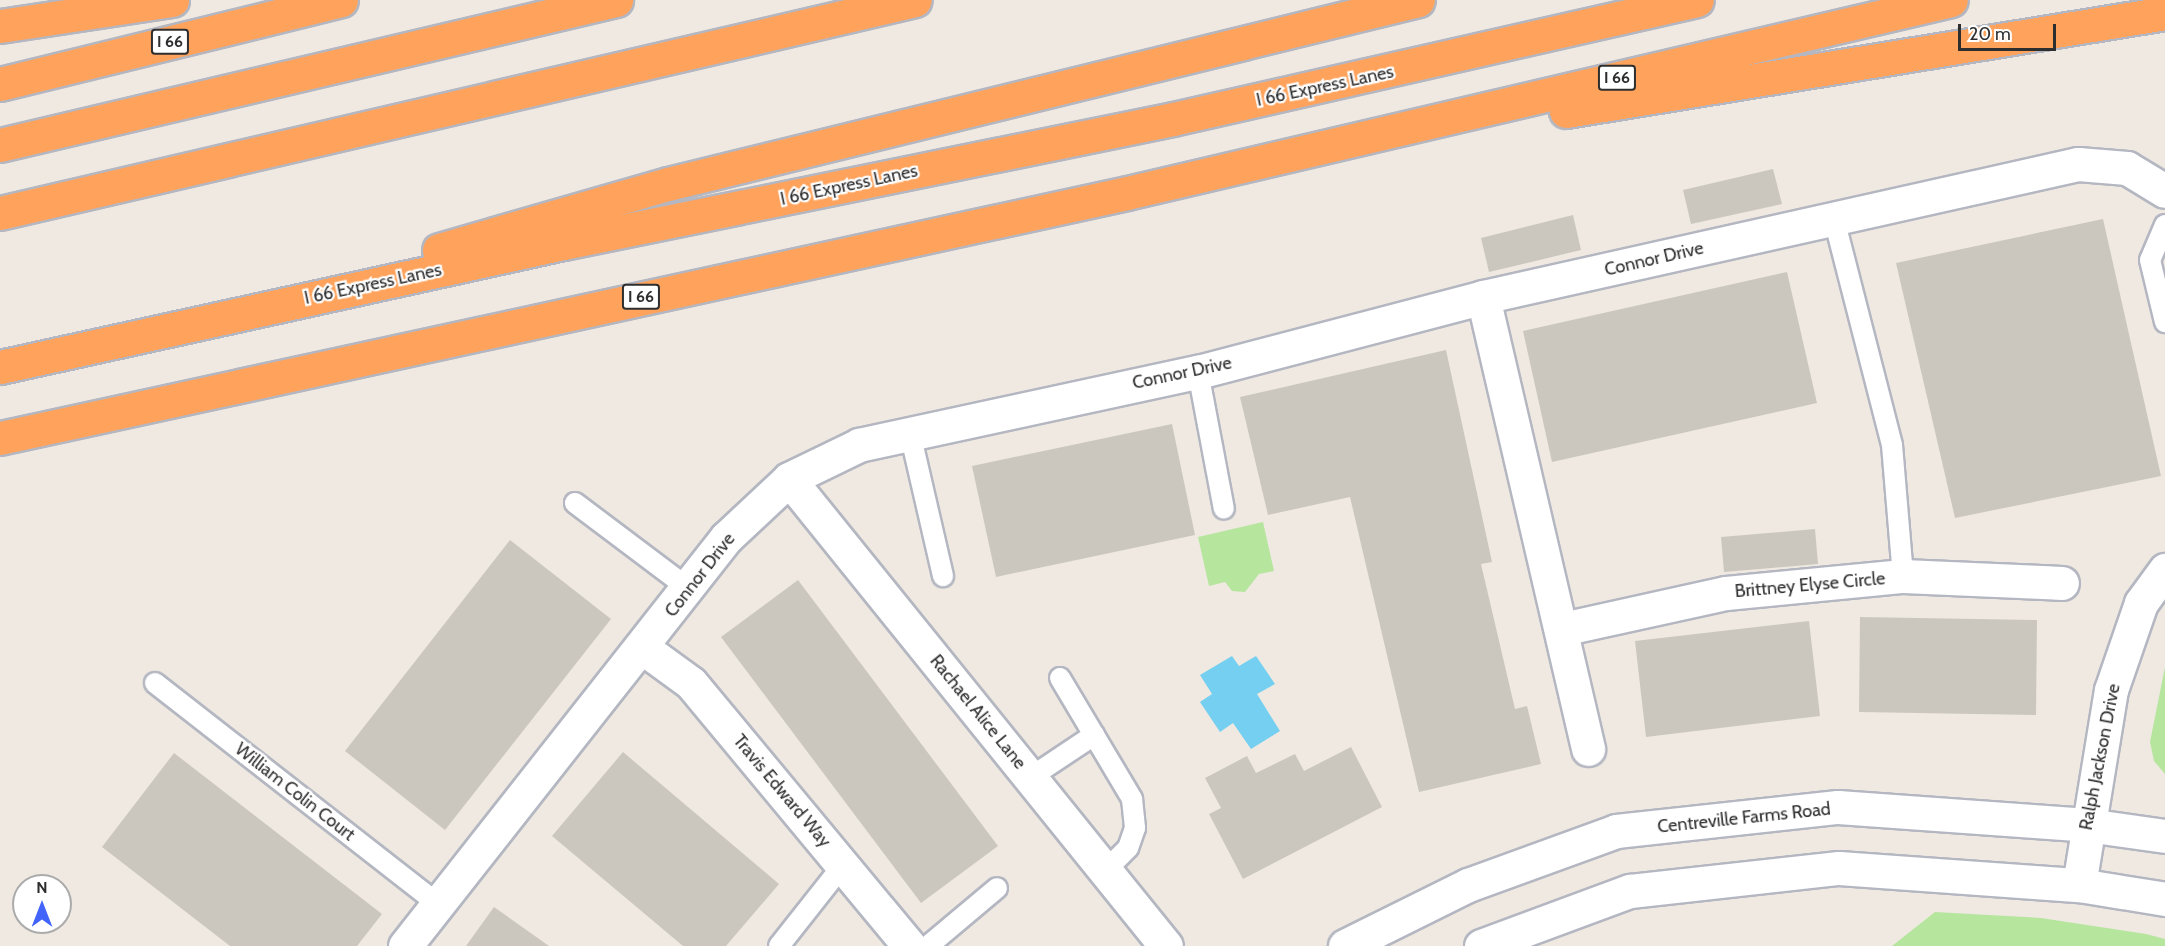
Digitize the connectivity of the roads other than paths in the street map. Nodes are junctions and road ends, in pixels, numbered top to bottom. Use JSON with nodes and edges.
{"nodes":[{"id":1,"x":172,"y":0,"type":"edge"},
{"id":2,"x":341,"y":0,"type":"edge"},
{"id":3,"x":616,"y":0,"type":"edge"},
{"id":4,"x":915,"y":0,"type":"edge"},
{"id":5,"x":1418,"y":0,"type":"edge"},
{"id":6,"x":1697,"y":0,"type":"edge"},
{"id":7,"x":1951,"y":0,"type":"edge"},
{"id":8,"x":2165,"y":13,"type":"edge"},
{"id":9,"x":0,"y":26,"type":"edge"},
{"id":10,"x":0,"y":84,"type":"edge"},
{"id":11,"x":0,"y":145,"type":"edge"},
{"id":12,"x":1283,"y":157,"type":"junction"},
{"id":13,"x":2165,"y":190,"type":"edge"},
{"id":14,"x":8,"y":211,"type":"edge"},
{"id":15,"x":1834,"y":219,"type":"junction"},
{"id":16,"x":2165,"y":225,"type":"edge"},
{"id":17,"x":1483,"y":297,"type":"junction"},
{"id":18,"x":2165,"y":322,"type":"edge"},
{"id":19,"x":192,"y":323,"type":"junction"},
{"id":20,"x":0,"y":367,"type":"edge"},
{"id":21,"x":1198,"y":372,"type":"junction"},
{"id":22,"x":910,"y":434,"type":"junction"},
{"id":23,"x":0,"y":438,"type":"edge"},
{"id":24,"x":789,"y":479,"type":"junction"},
{"id":25,"x":574,"y":502,"type":"dead end"},
{"id":26,"x":1224,"y":509,"type":"dead end"},
{"id":27,"x":2165,"y":570,"type":"edge"},
{"id":28,"x":943,"y":576,"type":"dead end"},
{"id":29,"x":1903,"y":576,"type":"junction"},
{"id":30,"x":2062,"y":583,"type":"dead end"},
{"id":31,"x":688,"y":588,"type":"junction"},
{"id":32,"x":1562,"y":629,"type":"junction"},
{"id":33,"x":643,"y":648,"type":"junction"},
{"id":34,"x":1060,"y":678,"type":"dead end"},
{"id":35,"x":155,"y":683,"type":"dead end"},
{"id":36,"x":1094,"y":735,"type":"junction"},
{"id":37,"x":1588,"y":749,"type":"dead end"},
{"id":38,"x":1031,"y":777,"type":"junction"},
{"id":39,"x":2087,"y":825,"type":"junction"},
{"id":40,"x":2165,"y":836,"type":"edge"},
{"id":41,"x":843,"y":865,"type":"junction"},
{"id":42,"x":1106,"y":870,"type":"junction"},
{"id":43,"x":2079,"y":885,"type":"junction"},
{"id":44,"x":997,"y":888,"type":"dead end"},
{"id":45,"x":2165,"y":899,"type":"edge"},
{"id":46,"x":435,"y":902,"type":"junction"},
{"id":47,"x":405,"y":946,"type":"edge"},
{"id":48,"x":779,"y":946,"type":"edge"},
{"id":49,"x":909,"y":946,"type":"edge"},
{"id":50,"x":928,"y":946,"type":"edge"},
{"id":51,"x":1166,"y":946,"type":"edge"},
{"id":52,"x":1345,"y":946,"type":"edge"},
{"id":53,"x":1481,"y":946,"type":"edge"}],
"edges":[{"from":1,"to":9,"type":"highway"},
{"from":2,"to":10,"type":"highway","number":"I 66"},
{"from":3,"to":11,"type":"highway"},
{"from":4,"to":14,"type":"highway"},
{"from":5,"to":19,"type":"highway"},
{"from":6,"to":19,"type":"highway","name":"I 66 Express Lanes"},
{"from":7,"to":12,"type":"highway","number":"I 66"},
{"from":8,"to":12,"type":"highway"},
{"from":12,"to":23,"type":"highway","number":"I 66"},
{"from":13,"to":15,"type":"street","name":"Connor Drive"},
{"from":15,"to":17,"type":"street","name":"Connor Drive"},
{"from":15,"to":29,"type":"lane"},
{"from":16,"to":18,"type":"lane"},
{"from":17,"to":21,"type":"street","name":"Connor Drive"},
{"from":17,"to":32,"type":"street"},
{"from":19,"to":20,"type":"highway","name":"I 66 Express Lanes"},
{"from":21,"to":22,"type":"street","name":"Connor Drive"},
{"from":21,"to":26,"type":"lane"},
{"from":22,"to":24,"type":"street","name":"Connor Drive"},
{"from":22,"to":28,"type":"lane"},
{"from":24,"to":31,"type":"street","name":"Connor Drive"},
{"from":24,"to":38,"type":"street","name":"Rachael Alice Lane"},
{"from":25,"to":31,"type":"lane"},
{"from":27,"to":39,"type":"street","name":"Ralph Jackson Drive"},
{"from":29,"to":30,"type":"street","name":"Brittney Elyse Circle"},
{"from":29,"to":32,"type":"street","name":"Brittney Elyse Circle"},
{"from":31,"to":33,"type":"street","name":"Connor Drive"},
{"from":32,"to":37,"type":"street"},
{"from":33,"to":41,"type":"street","name":"Travis Edward Way"},
{"from":33,"to":46,"type":"street","name":"Connor Drive"},
{"from":34,"to":36,"type":"lane"},
{"from":35,"to":46,"type":"lane","name":"William Colin Court"},
{"from":36,"to":38,"type":"lane"},
{"from":36,"to":42,"type":"lane"},
{"from":38,"to":42,"type":"street","name":"Rachael Alice Lane"},
{"from":39,"to":40,"type":"street","name":"Centreville Farms Road"},
{"from":39,"to":43,"type":"street","name":"Ralph Jackson Drive"},
{"from":39,"to":52,"type":"street","name":"Centreville Farms Road"},
{"from":41,"to":48,"type":"lane"},
{"from":41,"to":49,"type":"street","name":"Travis Edward Way"},
{"from":42,"to":51,"type":"street","name":"Rachael Alice Lane"},
{"from":43,"to":45,"type":"street"},
{"from":43,"to":53,"type":"street"},
{"from":44,"to":50,"type":"lane"},
{"from":46,"to":47,"type":"street","name":"Connor Drive"}]}
